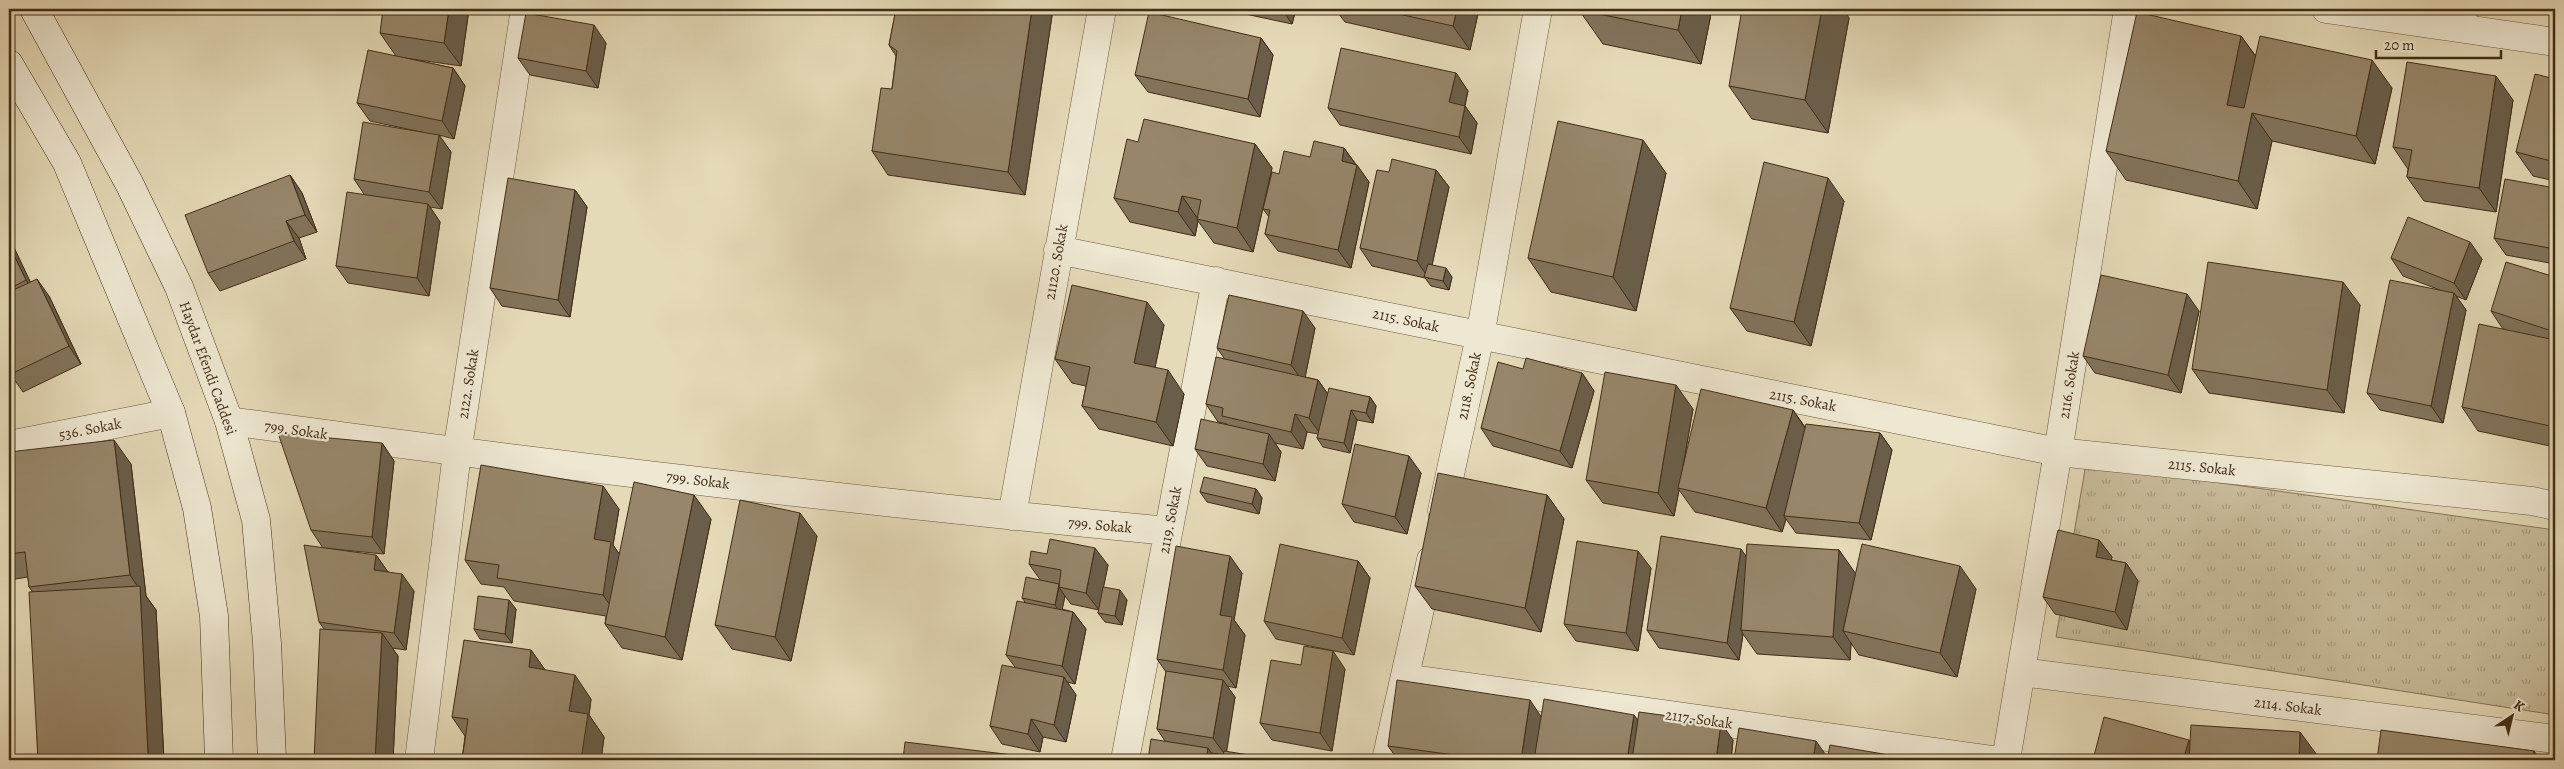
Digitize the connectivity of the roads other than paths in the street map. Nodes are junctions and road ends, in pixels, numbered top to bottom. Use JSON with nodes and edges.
{"nodes":[{"id":1,"x":34,"y":9,"type":"edge"},
{"id":2,"x":525,"y":9,"type":"edge"},
{"id":3,"x":1102,"y":9,"type":"edge"},
{"id":4,"x":1538,"y":9,"type":"edge"},
{"id":5,"x":2128,"y":9,"type":"edge"},
{"id":6,"x":2326,"y":9,"type":"edge"},
{"id":7,"x":2461,"y":18,"type":"edge"},
{"id":8,"x":2555,"y":42,"type":"edge"},
{"id":9,"x":9,"y":64,"type":"edge"},
{"id":10,"x":1058,"y":250,"type":"junction"},
{"id":11,"x":1216,"y":281,"type":"junction"},
{"id":12,"x":1480,"y":336,"type":"junction"},
{"id":13,"x":171,"y":413,"type":"junction"},
{"id":14,"x":229,"y":421,"type":"junction"},
{"id":15,"x":9,"y":445,"type":"edge"},
{"id":16,"x":457,"y":452,"type":"junction"},
{"id":17,"x":2058,"y":452,"type":"junction"},
{"id":18,"x":2555,"y":506,"type":"edge"},
{"id":19,"x":1012,"y":516,"type":"junction"},
{"id":20,"x":1168,"y":531,"type":"junction"},
{"id":21,"x":2022,"y":672,"type":"junction"},
{"id":22,"x":1405,"y":678,"type":"junction"},
{"id":23,"x":2555,"y":739,"type":"edge"},
{"id":24,"x":219,"y":760,"type":"edge"},
{"id":25,"x":272,"y":760,"type":"edge"},
{"id":26,"x":419,"y":760,"type":"edge"},
{"id":27,"x":1125,"y":760,"type":"edge"},
{"id":28,"x":1386,"y":760,"type":"edge"},
{"id":29,"x":1993,"y":760,"type":"edge"},
{"id":30,"x":2006,"y":760,"type":"edge"}],
"edges":[{"from":1,"to":14,"type":"street","name":"Haydar Efendi Caddesi"},
{"from":2,"to":16,"type":"street","name":"2122. Sokak"},
{"from":3,"to":10,"type":"street","name":"21120. Sokak"},
{"from":4,"to":12,"type":"street","name":"2118. Sokak"},
{"from":5,"to":17,"type":"street","name":"2116. Sokak"},
{"from":6,"to":7,"type":"street"},
{"from":7,"to":8,"type":"street"},
{"from":9,"to":13,"type":"street"},
{"from":10,"to":11,"type":"street","name":"2115. Sokak"},
{"from":10,"to":19,"type":"street","name":"21120. Sokak"},
{"from":11,"to":12,"type":"street","name":"2115. Sokak"},
{"from":11,"to":20,"type":"street","name":"2119. Sokak"},
{"from":12,"to":17,"type":"street","name":"2115. Sokak"},
{"from":12,"to":22,"type":"street","name":"2118. Sokak"},
{"from":13,"to":15,"type":"street","name":"536. Sokak"},
{"from":13,"to":24,"type":"street"},
{"from":14,"to":16,"type":"street","name":"799. Sokak"},
{"from":14,"to":25,"type":"street","name":"Haydar Efendi Caddesi"},
{"from":16,"to":19,"type":"street","name":"799. Sokak"},
{"from":16,"to":26,"type":"street","name":"2122. Sokak"},
{"from":17,"to":18,"type":"street","name":"2115. Sokak"},
{"from":17,"to":21,"type":"street","name":"2116. Sokak"},
{"from":19,"to":20,"type":"street","name":"799. Sokak"},
{"from":20,"to":27,"type":"street","name":"2119. Sokak"},
{"from":21,"to":23,"type":"street","name":"2114. Sokak"},
{"from":21,"to":30,"type":"street","name":"2116. Sokak"},
{"from":22,"to":28,"type":"street","name":"2118. Sokak"},
{"from":22,"to":29,"type":"street","name":"2117. Sokak"}]}
